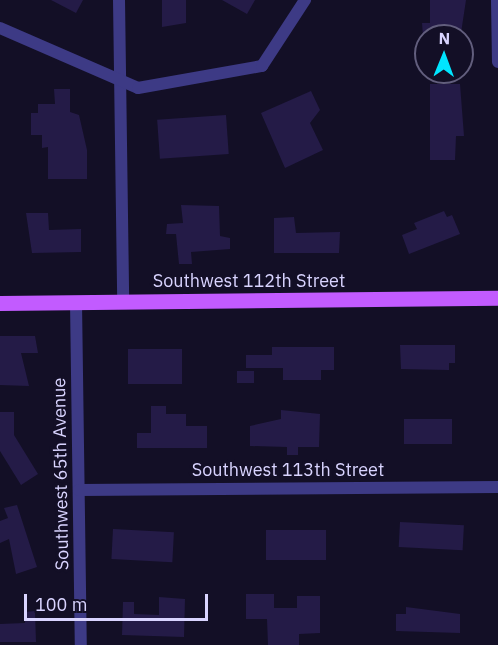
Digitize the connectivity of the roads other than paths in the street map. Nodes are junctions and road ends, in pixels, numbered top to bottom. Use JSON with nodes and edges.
{"nodes":[{"id":1,"x":119,"y":0,"type":"edge"},
{"id":2,"x":305,"y":0,"type":"edge"},
{"id":3,"x":497,"y":0,"type":"edge"},
{"id":4,"x":0,"y":28,"type":"edge"},
{"id":5,"x":498,"y":62,"type":"edge"},
{"id":6,"x":120,"y":83,"type":"junction"},
{"id":7,"x":498,"y":298,"type":"edge"},
{"id":8,"x":123,"y":301,"type":"junction"},
{"id":9,"x":76,"y":302,"type":"junction"},
{"id":10,"x":0,"y":303,"type":"edge"},
{"id":11,"x":498,"y":487,"type":"edge"},
{"id":12,"x":79,"y":490,"type":"junction"},
{"id":13,"x":81,"y":645,"type":"edge"}],
"edges":[{"from":1,"to":6,"type":"street"},
{"from":2,"to":6,"type":"street"},
{"from":3,"to":5,"type":"street"},
{"from":4,"to":6,"type":"street"},
{"from":6,"to":8,"type":"street"},
{"from":7,"to":8,"type":"main road","name":"Southwest 112th Street"},
{"from":8,"to":9,"type":"main road","name":"Southwest 112th Street"},
{"from":9,"to":10,"type":"main road","name":"Southwest 112th Street"},
{"from":9,"to":12,"type":"street","name":"Southwest 65th Avenue"},
{"from":11,"to":12,"type":"street","name":"Southwest 113th Street"},
{"from":12,"to":13,"type":"street","name":"Southwest 65th Avenue"}]}
